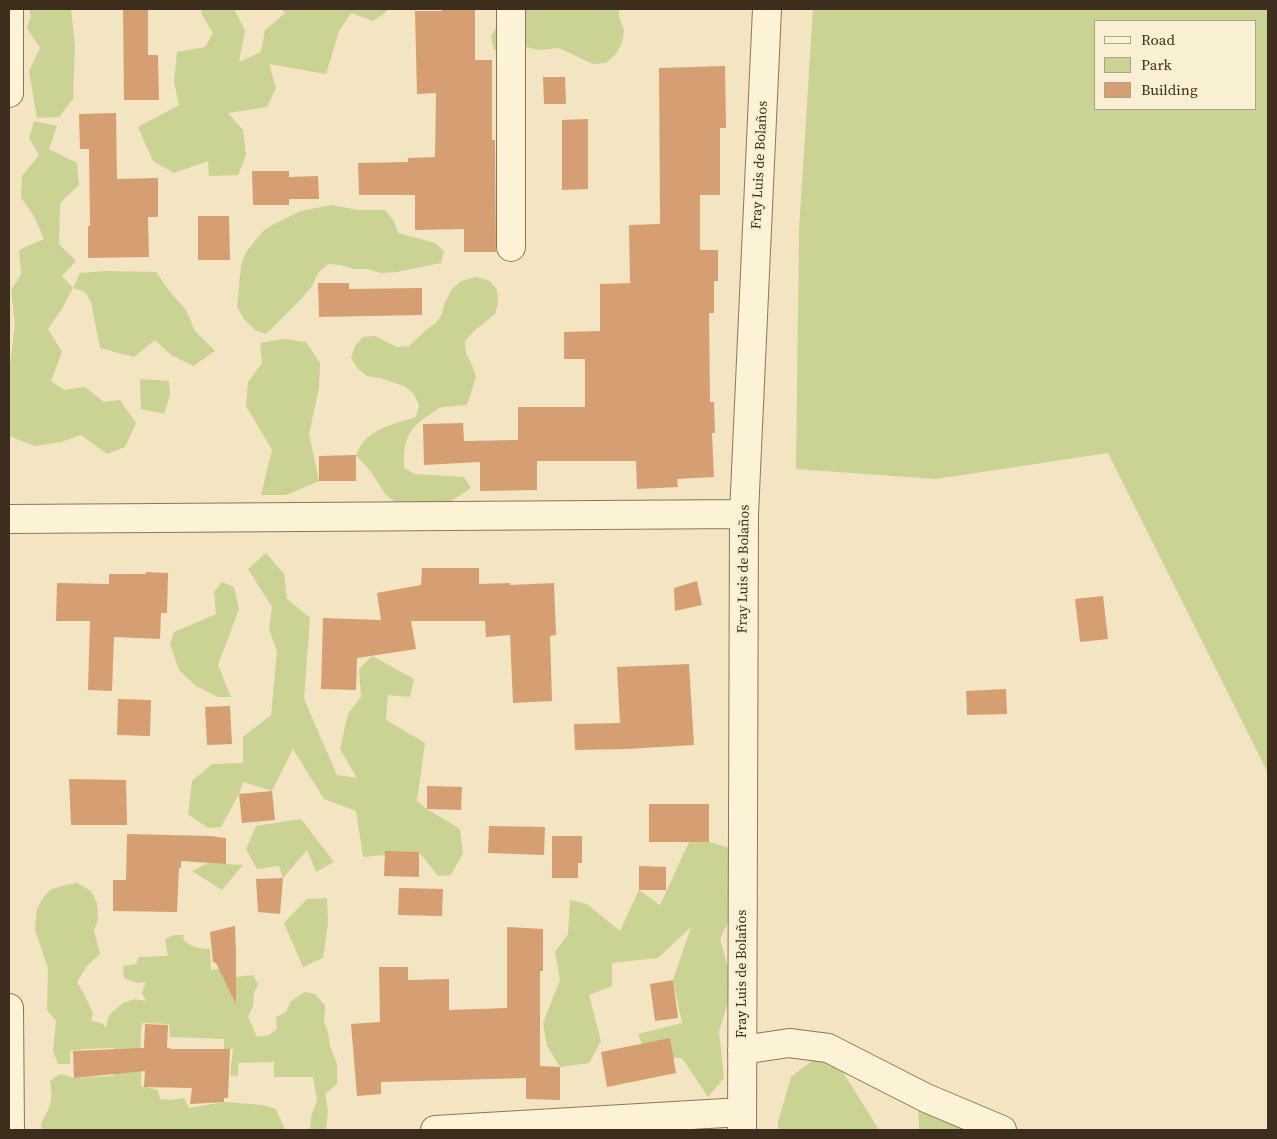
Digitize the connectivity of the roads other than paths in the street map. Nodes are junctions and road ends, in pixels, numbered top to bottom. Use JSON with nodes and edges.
{"nodes":[{"id":1,"x":10,"y":9,"type":"edge"},
{"id":2,"x":510,"y":9,"type":"edge"},
{"id":3,"x":767,"y":9,"type":"edge"},
{"id":4,"x":9,"y":93,"type":"edge"},
{"id":5,"x":511,"y":247,"type":"dead end"},
{"id":6,"x":744,"y":514,"type":"junction"},
{"id":7,"x":9,"y":519,"type":"edge"},
{"id":8,"x":9,"y":1008,"type":"edge"},
{"id":9,"x":742,"y":1050,"type":"junction"},
{"id":10,"x":742,"y":1121,"type":"edge"},
{"id":11,"x":10,"y":1130,"type":"edge"},
{"id":12,"x":435,"y":1130,"type":"edge"},
{"id":13,"x":1002,"y":1130,"type":"edge"}],
"edges":[{"from":1,"to":4,"type":"street"},
{"from":2,"to":5,"type":"street"},
{"from":3,"to":6,"type":"street","name":"Fray Luis de Bolaños"},
{"from":6,"to":7,"type":"street"},
{"from":6,"to":9,"type":"street","name":"Fray Luis de Bolaños"},
{"from":8,"to":11,"type":"street"},
{"from":9,"to":10,"type":"street","name":"Fray Luis de Bolaños"},
{"from":9,"to":13,"type":"street"},
{"from":10,"to":12,"type":"street"}]}
